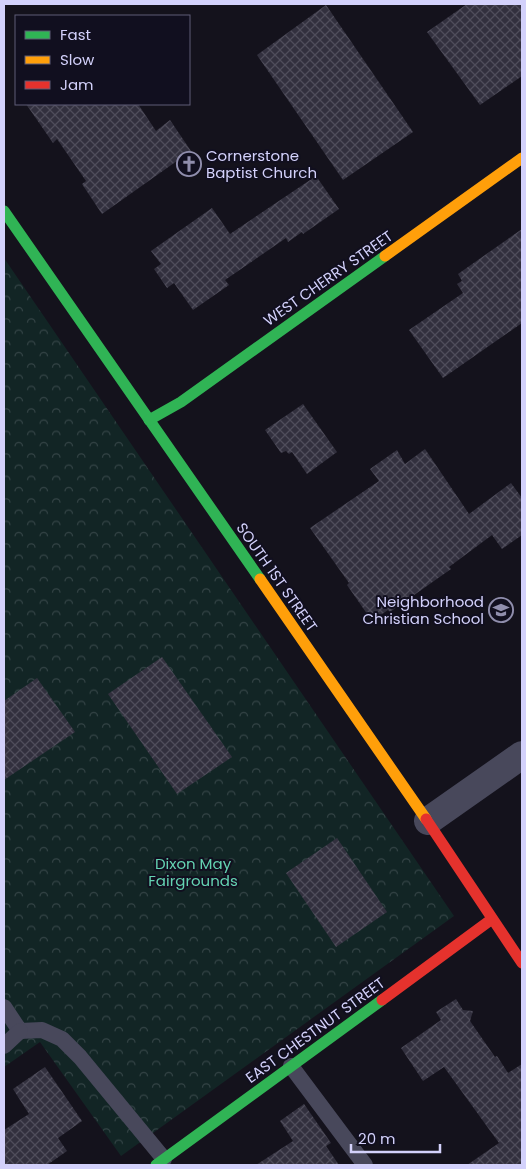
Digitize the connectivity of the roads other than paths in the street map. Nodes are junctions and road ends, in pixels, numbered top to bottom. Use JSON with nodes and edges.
{"nodes":[{"id":1,"x":522,"y":158,"type":"edge"},
{"id":2,"x":4,"y":211,"type":"edge"},
{"id":3,"x":149,"y":420,"type":"junction"},
{"id":4,"x":522,"y":755,"type":"edge"},
{"id":5,"x":428,"y":821,"type":"junction"},
{"id":6,"x":492,"y":919,"type":"junction"},
{"id":7,"x":522,"y":963,"type":"edge"},
{"id":8,"x":4,"y":1007,"type":"edge"},
{"id":9,"x":20,"y":1031,"type":"junction"},
{"id":10,"x":4,"y":1046,"type":"edge"},
{"id":11,"x":291,"y":1066,"type":"junction"},
{"id":12,"x":160,"y":1162,"type":"edge"},
{"id":13,"x":365,"y":1165,"type":"edge"}],
"edges":[{"from":1,"to":3,"type":"main road","name":"WEST CHERRY STREET"},
{"from":2,"to":3,"type":"main road","name":"SOUTH 1ST STREET"},
{"from":3,"to":5,"type":"main road","name":"SOUTH 1ST STREET"},
{"from":4,"to":5,"type":"street"},
{"from":5,"to":6,"type":"main road","name":"SOUTH 1ST STREET"},
{"from":6,"to":7,"type":"main road","name":"SOUTH 1ST STREET"},
{"from":6,"to":11,"type":"main road","name":"EAST CHESTNUT STREET"},
{"from":8,"to":9,"type":"lane"},
{"from":9,"to":10,"type":"lane"},
{"from":9,"to":12,"type":"lane"},
{"from":11,"to":12,"type":"main road","name":"EAST CHESTNUT STREET"},
{"from":11,"to":13,"type":"lane"}]}
